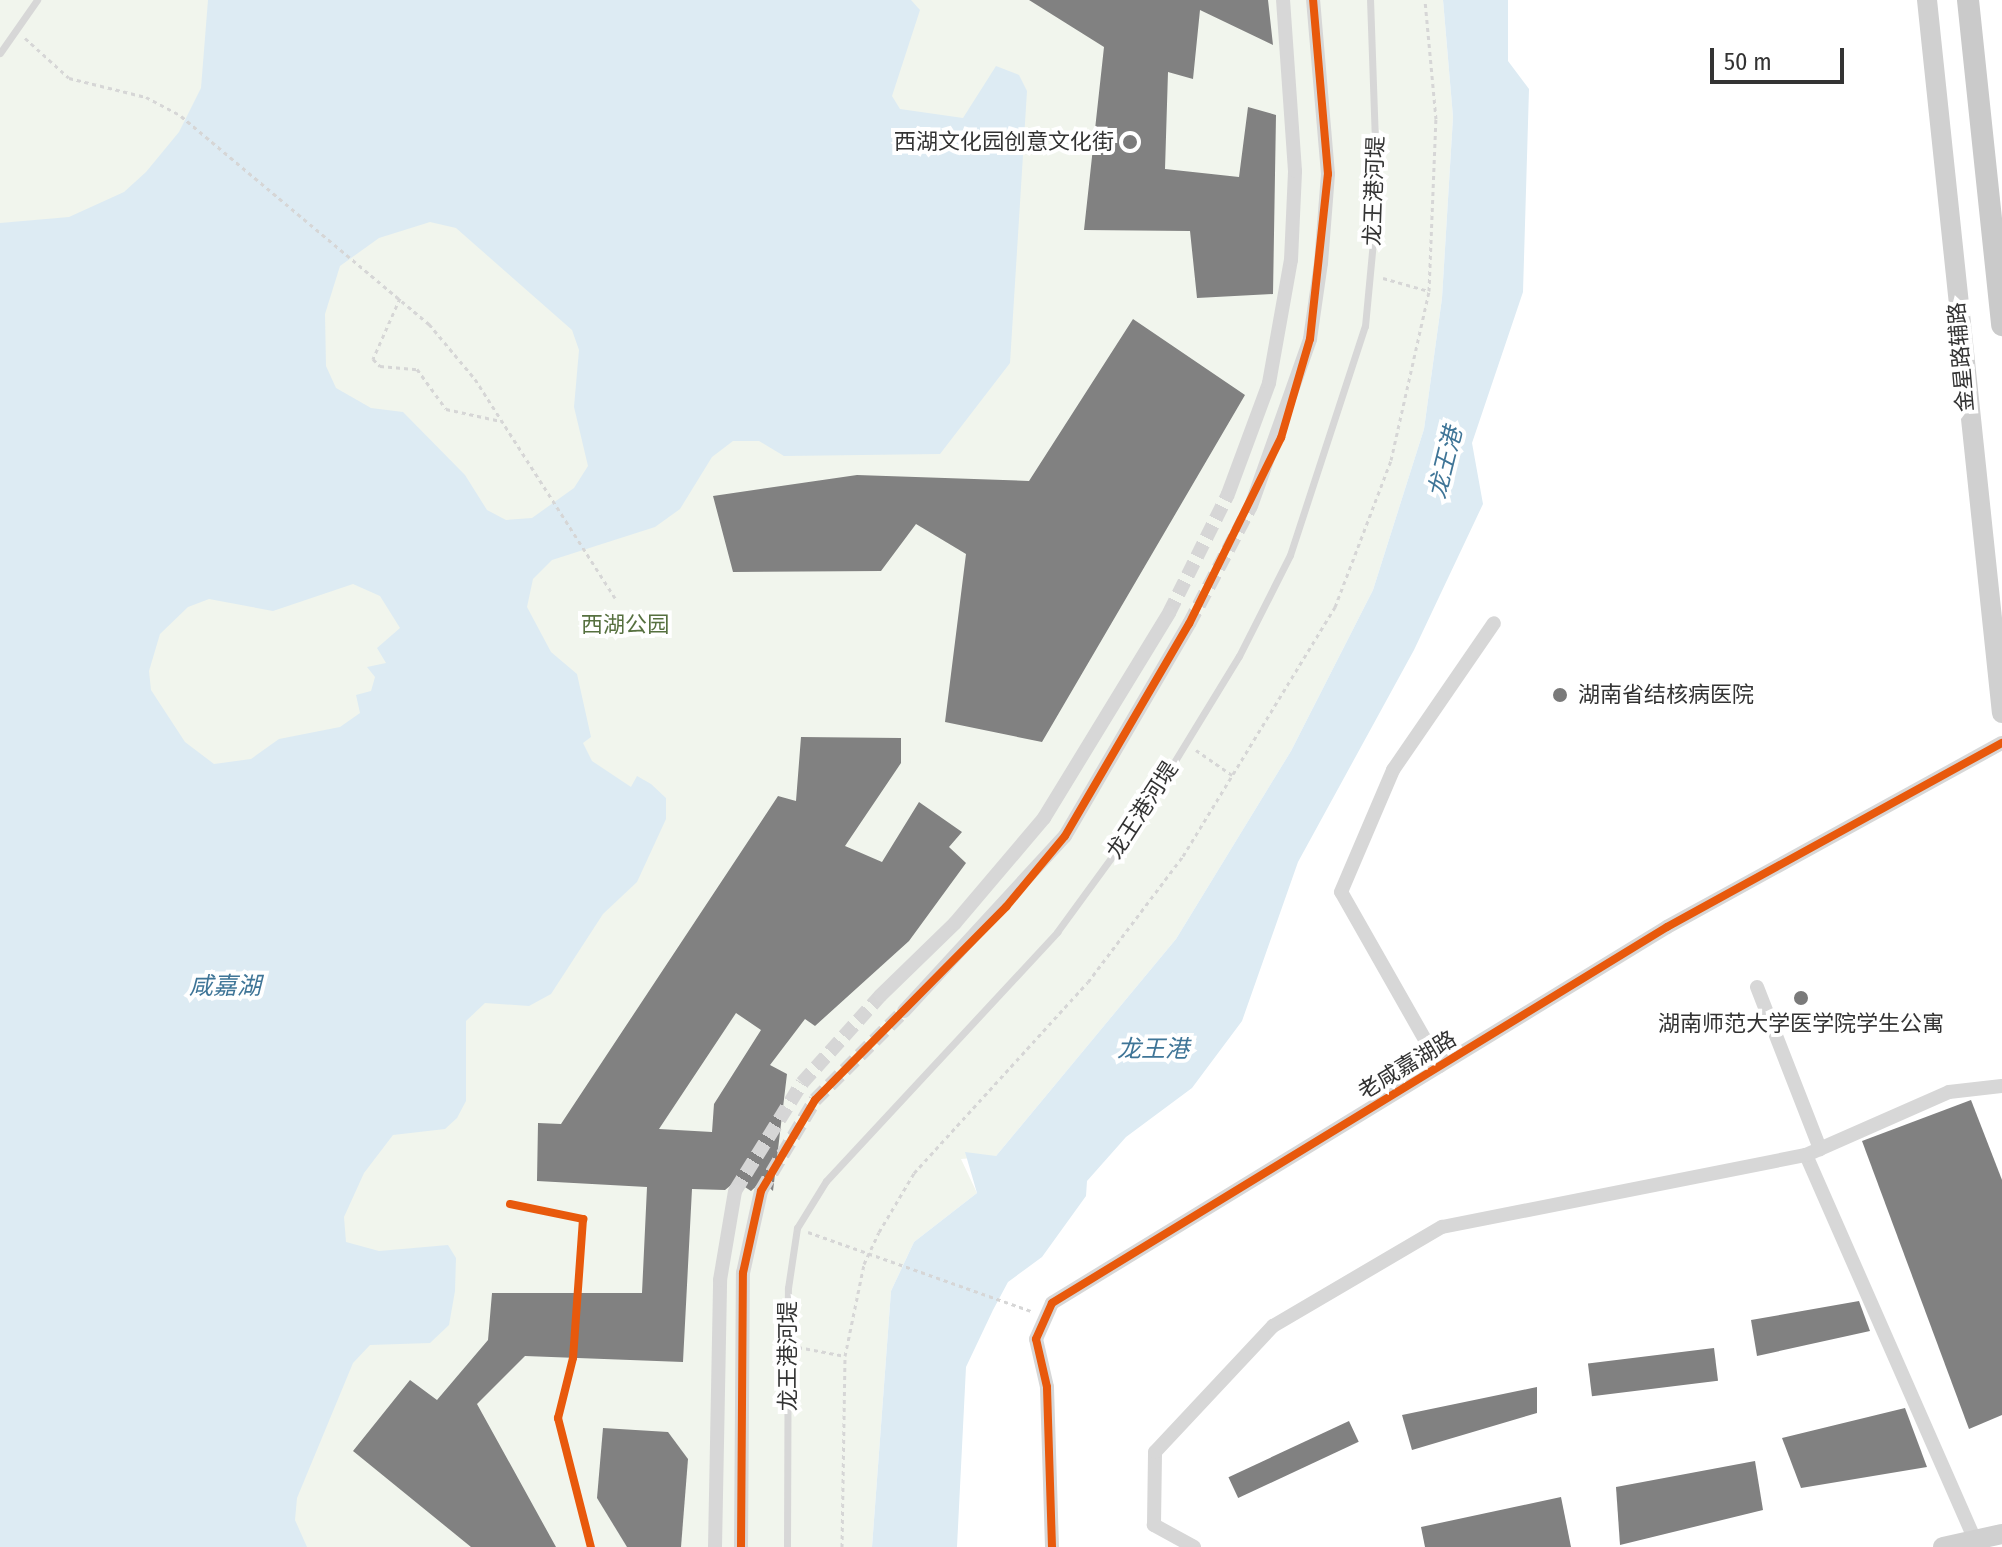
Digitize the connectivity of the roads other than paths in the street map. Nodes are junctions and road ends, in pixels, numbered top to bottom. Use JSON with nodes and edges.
{"nodes":[{"id":1,"x":37,"y":0,"type":"edge"},
{"id":2,"x":1283,"y":0,"type":"edge"},
{"id":3,"x":1313,"y":0,"type":"edge"},
{"id":4,"x":1370,"y":0,"type":"edge"},
{"id":5,"x":1927,"y":0,"type":"edge"},
{"id":6,"x":1968,"y":0,"type":"edge"},
{"id":7,"x":0,"y":53,"type":"edge"},
{"id":8,"x":2002,"y":325,"type":"edge"},
{"id":9,"x":1228,"y":494,"type":"tunnel mouth"},
{"id":10,"x":1251,"y":506,"type":"tunnel mouth"},
{"id":11,"x":1169,"y":613,"type":"tunnel mouth"},
{"id":12,"x":1494,"y":623,"type":"dead end"},
{"id":13,"x":1189,"y":624,"type":"tunnel mouth"},
{"id":14,"x":2002,"y":713,"type":"edge"},
{"id":15,"x":2002,"y":743,"type":"edge"},
{"id":16,"x":1757,"y":987,"type":"dead end"},
{"id":17,"x":881,"y":995,"type":"tunnel mouth"},
{"id":18,"x":904,"y":1011,"type":"tunnel mouth"},
{"id":19,"x":1440,"y":1066,"type":"junction"},
{"id":20,"x":2002,"y":1086,"type":"edge"},
{"id":21,"x":1813,"y":1152,"type":"junction"},
{"id":22,"x":735,"y":1191,"type":"tunnel mouth"},
{"id":23,"x":761,"y":1191,"type":"tunnel mouth"},
{"id":24,"x":2002,"y":1534,"type":"edge"},
{"id":25,"x":1975,"y":1540,"type":"junction"},
{"id":26,"x":715,"y":1547,"type":"edge"},
{"id":27,"x":741,"y":1547,"type":"edge"},
{"id":28,"x":787,"y":1547,"type":"edge"},
{"id":29,"x":1052,"y":1547,"type":"edge"},
{"id":30,"x":1194,"y":1547,"type":"edge"},
{"id":31,"x":1943,"y":1547,"type":"edge"}],
"edges":[{"from":1,"to":7,"type":"lane"},
{"from":2,"to":9,"type":"street"},
{"from":3,"to":10,"type":"street"},
{"from":4,"to":28,"type":"lane","name":"龙王港河堤"},
{"from":5,"to":14,"type":"street","name":"金星路辅路"},
{"from":6,"to":8,"type":"main road"},
{"from":11,"to":17,"type":"street"},
{"from":12,"to":19,"type":"street"},
{"from":13,"to":18,"type":"street"},
{"from":15,"to":19,"type":"street","name":"老咸嘉湖路"},
{"from":16,"to":21,"type":"street"},
{"from":19,"to":29,"type":"street","name":"老咸嘉湖路"},
{"from":20,"to":21,"type":"street"},
{"from":21,"to":25,"type":"street"},
{"from":21,"to":30,"type":"street"},
{"from":22,"to":26,"type":"street"},
{"from":23,"to":27,"type":"street"},
{"from":24,"to":25,"type":"street"},
{"from":25,"to":31,"type":"street"}]}
